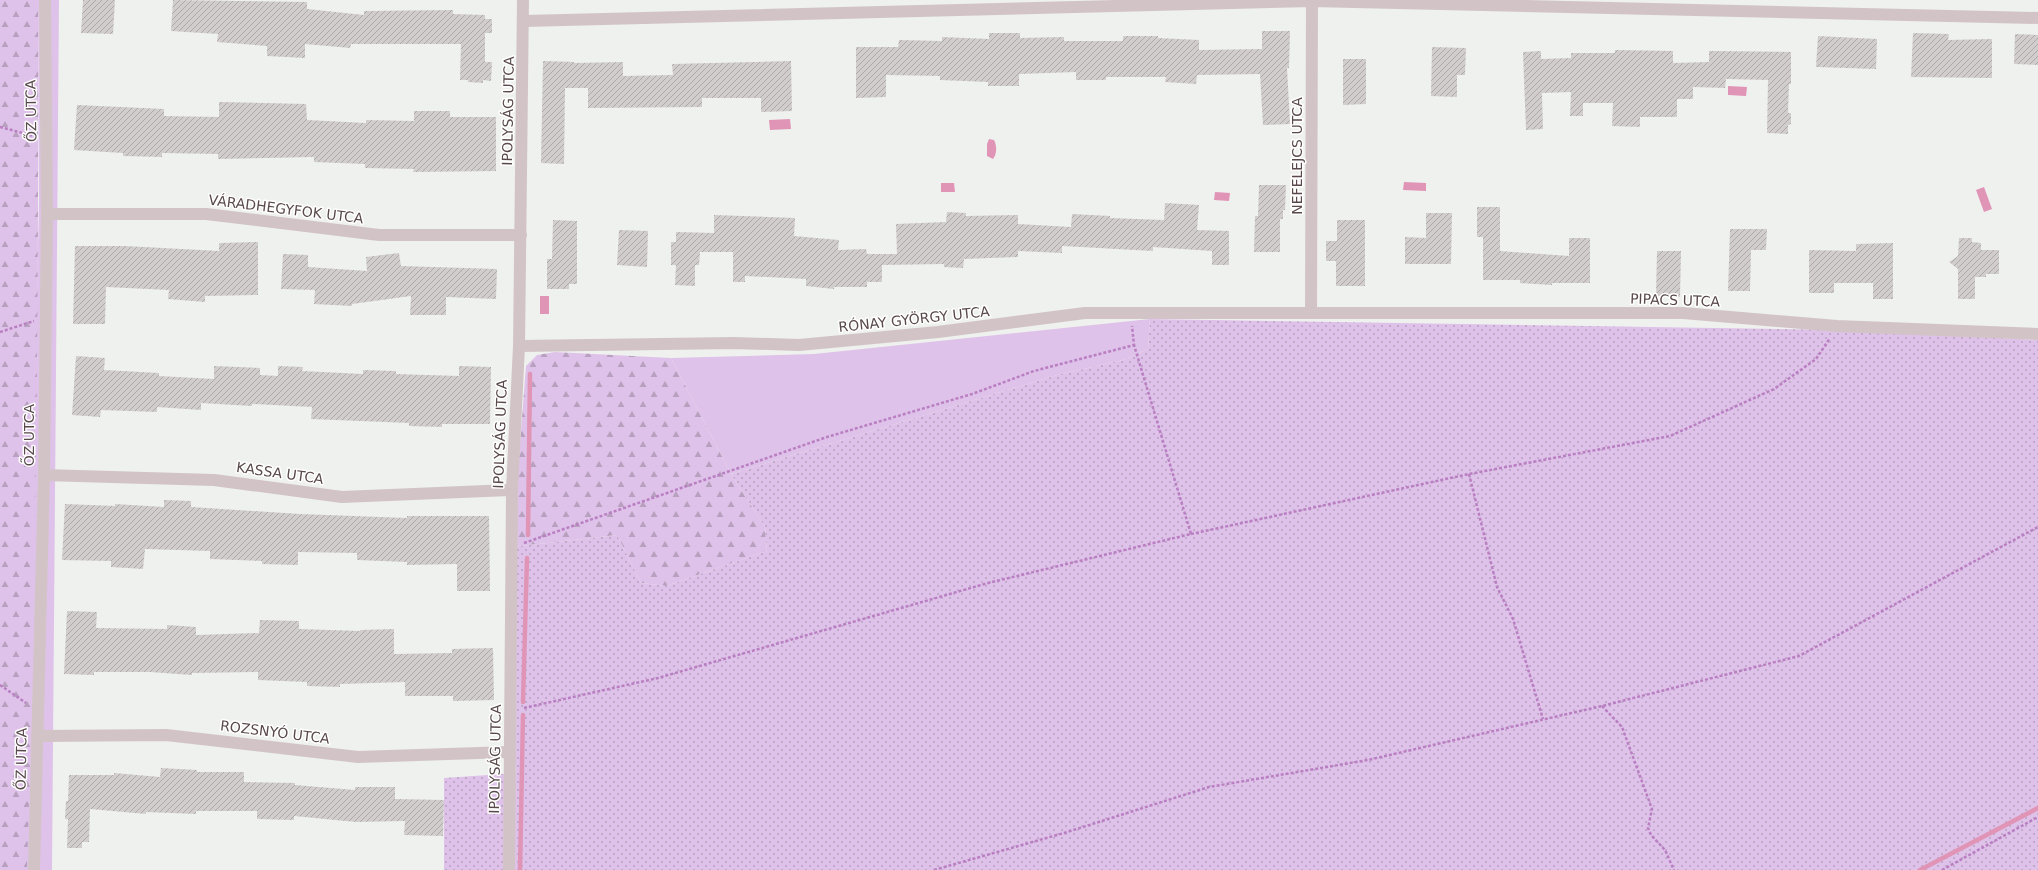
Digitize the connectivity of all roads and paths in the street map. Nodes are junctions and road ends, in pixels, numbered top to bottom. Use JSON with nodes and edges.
{"nodes":[{"id":1,"x":45,"y":0,"type":"edge"},
{"id":2,"x":523,"y":0,"type":"edge"},
{"id":3,"x":1312,"y":1,"type":"edge"},
{"id":4,"x":2038,"y":18,"type":"edge"},
{"id":5,"x":524,"y":21,"type":"junction"},
{"id":6,"x":0,"y":127,"type":"edge"},
{"id":7,"x":46,"y":139,"type":"junction"},
{"id":8,"x":47,"y":214,"type":"junction"},
{"id":9,"x":521,"y":235,"type":"junction"},
{"id":10,"x":1311,"y":313,"type":"junction"},
{"id":11,"x":1130,"y":314,"type":"junction"},
{"id":12,"x":45,"y":318,"type":"junction"},
{"id":13,"x":1838,"y":326,"type":"junction"},
{"id":14,"x":0,"y":332,"type":"edge"},
{"id":15,"x":2038,"y":334,"type":"edge"},
{"id":16,"x":1134,"y":345,"type":"junction"},
{"id":17,"x":519,"y":346,"type":"junction"},
{"id":18,"x":1469,"y":474,"type":"junction"},
{"id":19,"x":44,"y":476,"type":"junction"},
{"id":20,"x":512,"y":490,"type":"junction"},
{"id":21,"x":2038,"y":527,"type":"edge"},
{"id":22,"x":1191,"y":534,"type":"junction"},
{"id":23,"x":512,"y":547,"type":"junction"},
{"id":24,"x":0,"y":684,"type":"edge"},
{"id":25,"x":1602,"y":706,"type":"junction"},
{"id":26,"x":38,"y":711,"type":"junction"},
{"id":27,"x":510,"y":711,"type":"junction"},
{"id":28,"x":1543,"y":720,"type":"junction"},
{"id":29,"x":37,"y":736,"type":"junction"},
{"id":30,"x":509,"y":752,"type":"junction"},
{"id":31,"x":2038,"y":817,"type":"edge"},
{"id":32,"x":34,"y":870,"type":"edge"},
{"id":33,"x":509,"y":870,"type":"edge"},
{"id":34,"x":934,"y":870,"type":"edge"},
{"id":35,"x":1674,"y":870,"type":"edge"},
{"id":36,"x":1942,"y":870,"type":"edge"}],
"edges":[{"from":1,"to":7,"type":"street","name":"ŐZ UTCA"},
{"from":2,"to":5,"type":"street","name":"IPOLYSÁG UTCA"},
{"from":3,"to":4,"type":"street"},
{"from":3,"to":5,"type":"street"},
{"from":3,"to":10,"type":"street","name":"NEFELEJCS UTCA"},
{"from":5,"to":9,"type":"street","name":"IPOLYSÁG UTCA"},
{"from":6,"to":7,"type":"path"},
{"from":7,"to":8,"type":"street","name":"ŐZ UTCA"},
{"from":8,"to":9,"type":"street","name":"VÁRADHEGYFOK UTCA"},
{"from":8,"to":12,"type":"street","name":"ŐZ UTCA"},
{"from":9,"to":17,"type":"street","name":"IPOLYSÁG UTCA"},
{"from":10,"to":11,"type":"street","name":"RÓNAY GYÖRGY UTCA"},
{"from":10,"to":13,"type":"street","name":"PIPACS UTCA"},
{"from":11,"to":16,"type":"path"},
{"from":11,"to":17,"type":"street","name":"RÓNAY GYÖRGY UTCA"},
{"from":12,"to":14,"type":"path"},
{"from":12,"to":19,"type":"street","name":"ŐZ UTCA"},
{"from":13,"to":15,"type":"street","name":"PIPACS UTCA"},
{"from":13,"to":18,"type":"path"},
{"from":16,"to":22,"type":"path"},
{"from":16,"to":23,"type":"path"},
{"from":17,"to":20,"type":"street","name":"IPOLYSÁG UTCA"},
{"from":18,"to":22,"type":"path"},
{"from":18,"to":28,"type":"path"},
{"from":19,"to":20,"type":"street","name":"KASSA UTCA"},
{"from":19,"to":26,"type":"street","name":"ŐZ UTCA"},
{"from":20,"to":23,"type":"street","name":"IPOLYSÁG UTCA"},
{"from":21,"to":25,"type":"path"},
{"from":22,"to":27,"type":"path"},
{"from":23,"to":27,"type":"street","name":"IPOLYSÁG UTCA"},
{"from":24,"to":26,"type":"path"},
{"from":25,"to":28,"type":"path"},
{"from":25,"to":35,"type":"path"},
{"from":26,"to":29,"type":"street","name":"ŐZ UTCA"},
{"from":27,"to":30,"type":"street","name":"IPOLYSÁG UTCA"},
{"from":28,"to":34,"type":"path"},
{"from":29,"to":30,"type":"street","name":"ROZSNYÓ UTCA"},
{"from":29,"to":32,"type":"street","name":"ŐZ UTCA"},
{"from":30,"to":33,"type":"street","name":"IPOLYSÁG UTCA"},
{"from":31,"to":36,"type":"path"}]}
